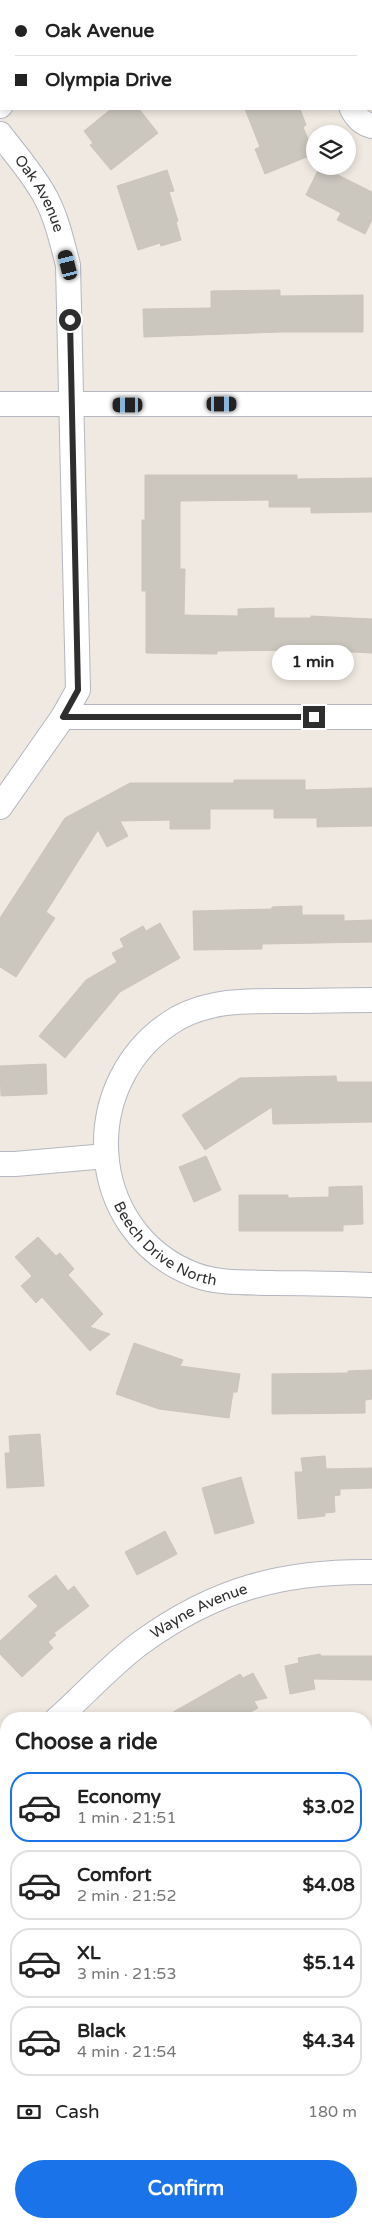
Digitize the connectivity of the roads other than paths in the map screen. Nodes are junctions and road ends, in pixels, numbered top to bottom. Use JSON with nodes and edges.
{"nodes":[{"id":1,"x":353,"y":110,"type":"edge"},
{"id":2,"x":372,"y":126,"type":"edge"},
{"id":3,"x":0,"y":134,"type":"edge"},
{"id":4,"x":0,"y":404,"type":"edge"},
{"id":5,"x":372,"y":404,"type":"edge"},
{"id":6,"x":72,"y":405,"type":"junction"},
{"id":7,"x":63,"y":717,"type":"junction"},
{"id":8,"x":372,"y":718,"type":"edge"},
{"id":9,"x":0,"y":807,"type":"edge"},
{"id":10,"x":372,"y":1000,"type":"edge"},
{"id":11,"x":106,"y":1156,"type":"junction"},
{"id":12,"x":0,"y":1164,"type":"edge"},
{"id":13,"x":372,"y":1285,"type":"edge"},
{"id":14,"x":372,"y":1572,"type":"edge"},
{"id":15,"x":65,"y":1712,"type":"edge"}],
"edges":[{"from":1,"to":2,"type":"street"},
{"from":3,"to":6,"type":"street","name":"Oak Avenue"},
{"from":4,"to":6,"type":"street"},
{"from":5,"to":6,"type":"street"},
{"from":6,"to":7,"type":"street","name":"Oak Avenue"},
{"from":7,"to":8,"type":"street"},
{"from":7,"to":9,"type":"street","name":"Oak Avenue"},
{"from":10,"to":11,"type":"street","name":"Beech Drive North"},
{"from":11,"to":12,"type":"street"},
{"from":11,"to":13,"type":"street","name":"Beech Drive North"},
{"from":14,"to":15,"type":"street","name":"Wayne Avenue"}]}
